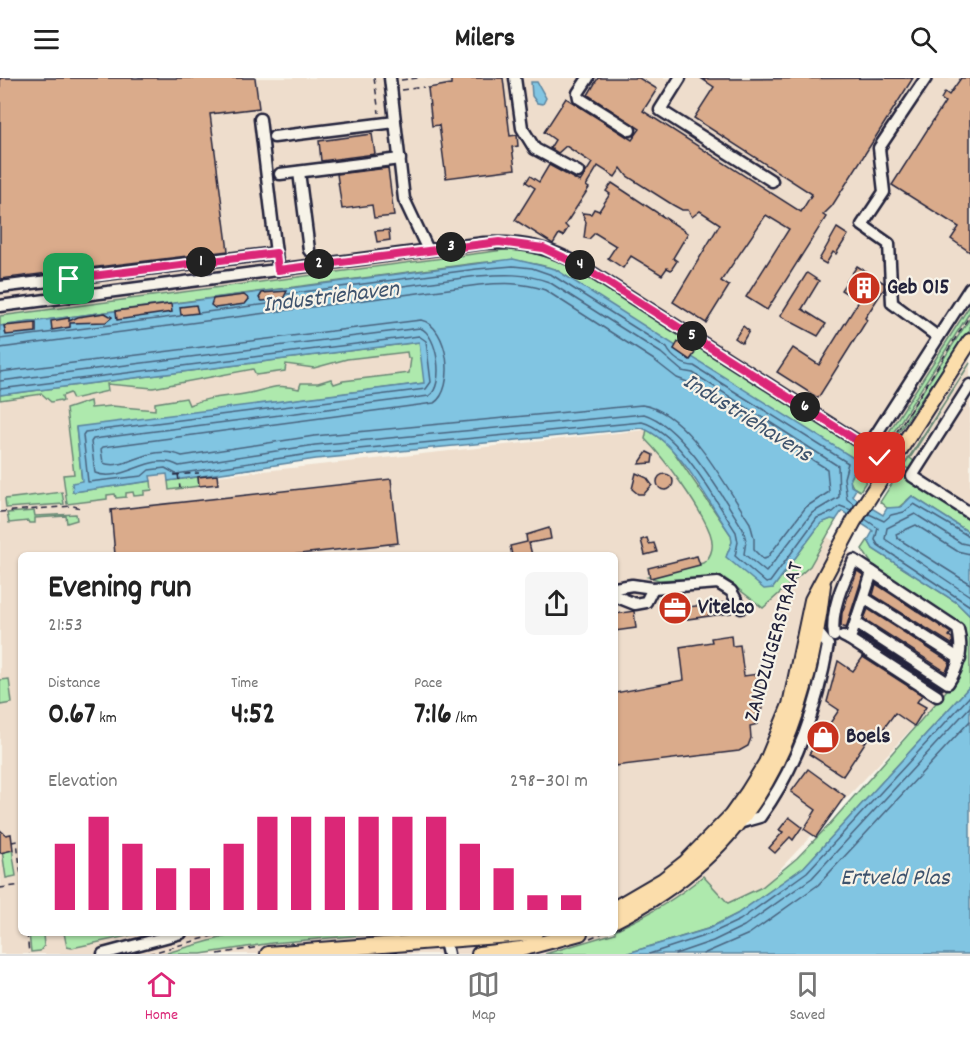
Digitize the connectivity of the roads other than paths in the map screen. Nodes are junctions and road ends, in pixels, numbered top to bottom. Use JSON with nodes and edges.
{"nodes":[{"id":1,"x":390,"y":78,"type":"edge"},
{"id":2,"x":515,"y":78,"type":"edge"},
{"id":3,"x":679,"y":78,"type":"edge"},
{"id":4,"x":926,"y":78,"type":"edge"},
{"id":5,"x":585,"y":79,"type":"edge"},
{"id":6,"x":260,"y":118,"type":"dead end"},
{"id":7,"x":395,"y":122,"type":"junction"},
{"id":8,"x":630,"y":130,"type":"dead end"},
{"id":9,"x":274,"y":137,"type":"dead end"},
{"id":10,"x":400,"y":159,"type":"junction"},
{"id":11,"x":299,"y":172,"type":"junction"},
{"id":12,"x":578,"y":172,"type":"dead end"},
{"id":13,"x":280,"y":174,"type":"dead end"},
{"id":14,"x":772,"y":181,"type":"dead end"},
{"id":15,"x":309,"y":250,"type":"dead end"},
{"id":16,"x":428,"y":250,"type":"junction"},
{"id":17,"x":276,"y":253,"type":"junction"},
{"id":18,"x":278,"y":270,"type":"junction"},
{"id":19,"x":0,"y":287,"type":"edge"},
{"id":20,"x":970,"y":288,"type":"edge"},
{"id":21,"x":0,"y":306,"type":"edge"},
{"id":22,"x":938,"y":337,"type":"junction"},
{"id":23,"x":970,"y":341,"type":"edge"},
{"id":24,"x":970,"y":386,"type":"edge"},
{"id":25,"x":865,"y":442,"type":"junction"},
{"id":26,"x":885,"y":461,"type":"junction"},
{"id":27,"x":970,"y":513,"type":"edge"},
{"id":28,"x":872,"y":572,"type":"junction"},
{"id":29,"x":824,"y":577,"type":"junction"},
{"id":30,"x":618,"y":587,"type":"edge"},
{"id":31,"x":653,"y":588,"type":"junction"},
{"id":32,"x":618,"y":597,"type":"edge"},
{"id":33,"x":864,"y":598,"type":"junction"},
{"id":34,"x":741,"y":608,"type":"dead end"},
{"id":35,"x":856,"y":623,"type":"junction"},
{"id":36,"x":816,"y":630,"type":"junction"},
{"id":37,"x":830,"y":638,"type":"junction"},
{"id":38,"x":849,"y":639,"type":"junction"},
{"id":39,"x":960,"y":659,"type":"junction"},
{"id":40,"x":937,"y":696,"type":"dead end"},
{"id":41,"x":739,"y":823,"type":"junction"},
{"id":42,"x":618,"y":906,"type":"edge"},
{"id":43,"x":618,"y":918,"type":"edge"},
{"id":44,"x":170,"y":936,"type":"edge"},
{"id":45,"x":509,"y":936,"type":"edge"},
{"id":46,"x":569,"y":936,"type":"edge"},
{"id":47,"x":423,"y":938,"type":"edge"},
{"id":48,"x":449,"y":943,"type":"edge"},
{"id":49,"x":103,"y":954,"type":"edge"},
{"id":50,"x":268,"y":954,"type":"edge"},
{"id":51,"x":479,"y":954,"type":"edge"}],
"edges":[{"from":1,"to":7,"type":"street"},
{"from":2,"to":12,"type":"street"},
{"from":3,"to":14,"type":"street"},
{"from":4,"to":22,"type":"street"},
{"from":5,"to":8,"type":"street"},
{"from":6,"to":17,"type":"street"},
{"from":7,"to":9,"type":"street"},
{"from":7,"to":10,"type":"street"},
{"from":10,"to":11,"type":"street"},
{"from":10,"to":16,"type":"street"},
{"from":11,"to":13,"type":"street"},
{"from":11,"to":15,"type":"street"},
{"from":16,"to":18,"type":"street"},
{"from":16,"to":25,"type":"street"},
{"from":17,"to":18,"type":"street"},
{"from":17,"to":19,"type":"street"},
{"from":18,"to":21,"type":"street"},
{"from":20,"to":22,"type":"street"},
{"from":22,"to":25,"type":"street"},
{"from":23,"to":26,"type":"main road","name":"ZANDZUIGERSTRAAT"},
{"from":24,"to":27,"type":"street"},
{"from":25,"to":26,"type":"street"},
{"from":26,"to":29,"type":"main road","name":"ZANDZUIGERSTRAAT"},
{"from":28,"to":33,"type":"street"},
{"from":28,"to":37,"type":"street","name":"ZANDZUIGERSTRAAT"},
{"from":28,"to":39,"type":"street","name":"ZANDZUIGERSTRAAT"},
{"from":29,"to":36,"type":"main road","name":"ZANDZUIGERSTRAAT"},
{"from":29,"to":42,"type":"main road","name":"ZANDZUIGERSTRAAT"},
{"from":30,"to":31,"type":"street"},
{"from":31,"to":32,"type":"street"},
{"from":31,"to":34,"type":"street"},
{"from":33,"to":35,"type":"street"},
{"from":33,"to":39,"type":"street"},
{"from":35,"to":38,"type":"street"},
{"from":35,"to":39,"type":"street"},
{"from":36,"to":37,"type":"street","name":"ZANDZUIGERSTRAAT"},
{"from":36,"to":41,"type":"main road","name":"ZANDZUIGERSTRAAT"},
{"from":37,"to":38,"type":"street"},
{"from":37,"to":41,"type":"street","name":"ZANDZUIGERSTRAAT"},
{"from":38,"to":40,"type":"street"},
{"from":41,"to":43,"type":"main road","name":"ZANDZUIGERSTRAAT"},
{"from":44,"to":49,"type":"street"},
{"from":45,"to":48,"type":"main road"},
{"from":46,"to":51,"type":"main road"},
{"from":47,"to":48,"type":"main road"},
{"from":47,"to":50,"type":"main road"}]}
